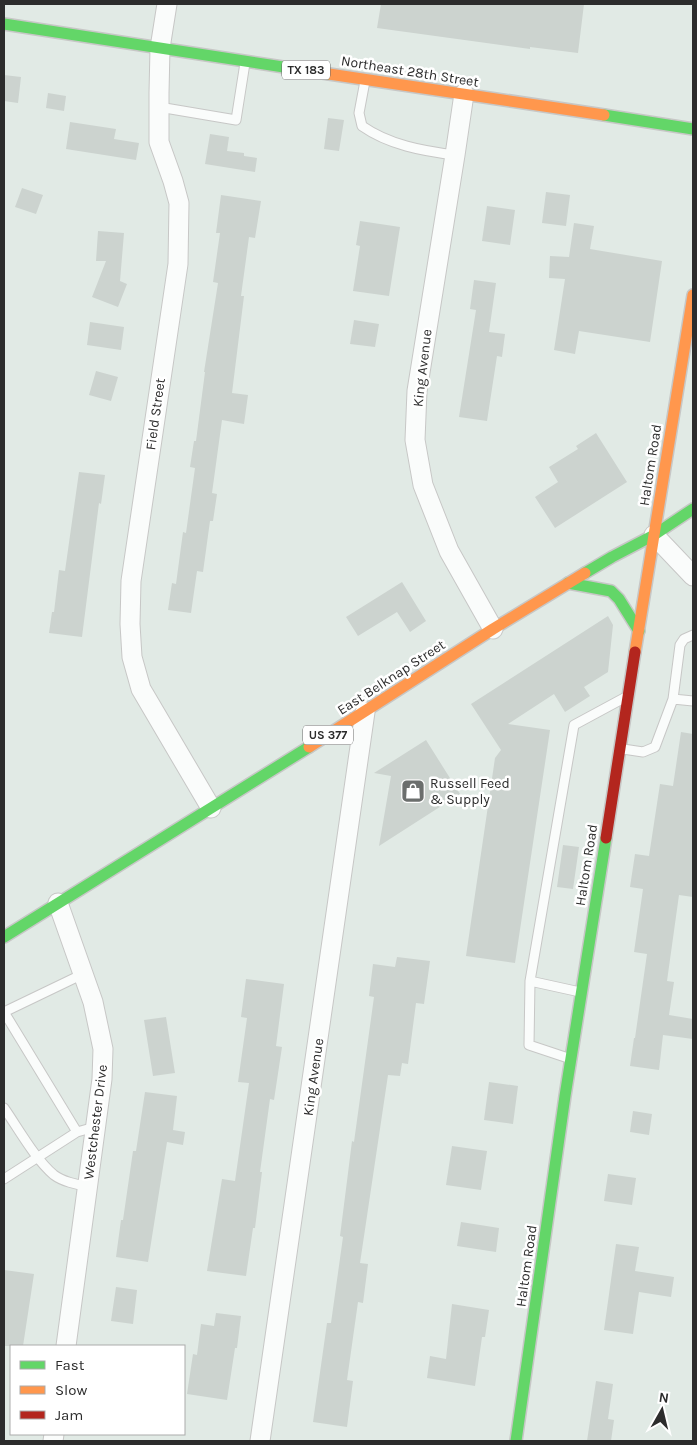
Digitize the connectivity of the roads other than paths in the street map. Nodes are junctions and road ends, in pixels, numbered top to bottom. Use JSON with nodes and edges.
{"nodes":[{"id":1,"x":166,"y":4,"type":"edge"},
{"id":2,"x":4,"y":24,"type":"edge"},
{"id":3,"x":160,"y":48,"type":"junction"},
{"id":4,"x":245,"y":61,"type":"junction"},
{"id":5,"x":365,"y":79,"type":"junction"},
{"id":6,"x":464,"y":94,"type":"junction"},
{"id":7,"x":159,"y":107,"type":"junction"},
{"id":8,"x":693,"y":129,"type":"edge"},
{"id":9,"x":455,"y":156,"type":"junction"},
{"id":10,"x":693,"y":295,"type":"edge"},
{"id":11,"x":690,"y":332,"type":"edge"},
{"id":12,"x":693,"y":509,"type":"edge"},
{"id":13,"x":654,"y":535,"type":"junction"},
{"id":14,"x":693,"y":576,"type":"edge"},
{"id":15,"x":568,"y":584,"type":"junction"},
{"id":16,"x":494,"y":629,"type":"junction"},
{"id":17,"x":639,"y":631,"type":"junction"},
{"id":18,"x":693,"y":635,"type":"edge"},
{"id":19,"x":628,"y":696,"type":"junction"},
{"id":20,"x":674,"y":699,"type":"junction"},
{"id":21,"x":693,"y":701,"type":"edge"},
{"id":22,"x":366,"y":712,"type":"junction"},
{"id":23,"x":620,"y":748,"type":"junction"},
{"id":24,"x":211,"y":808,"type":"junction"},
{"id":25,"x":58,"y":903,"type":"junction"},
{"id":26,"x":4,"y":937,"type":"edge"},
{"id":27,"x":83,"y":974,"type":"junction"},
{"id":28,"x":530,"y":981,"type":"junction"},
{"id":29,"x":581,"y":992,"type":"junction"},
{"id":30,"x":4,"y":1012,"type":"edge"},
{"id":31,"x":571,"y":1059,"type":"junction"},
{"id":32,"x":4,"y":1108,"type":"edge"},
{"id":33,"x":86,"y":1130,"type":"junction"},
{"id":34,"x":38,"y":1157,"type":"junction"},
{"id":35,"x":4,"y":1179,"type":"edge"},
{"id":36,"x":87,"y":1186,"type":"junction"},
{"id":37,"x":66,"y":1345,"type":"edge"},
{"id":38,"x":260,"y":1441,"type":"edge"},
{"id":39,"x":516,"y":1441,"type":"edge"}],
"edges":[{"from":1,"to":3,"type":"street","name":"Field Street"},
{"from":2,"to":3,"type":"main road","name":"Northeast 28th Street","number":"TX 183"},
{"from":3,"to":4,"type":"main road","name":"Northeast 28th Street","number":"TX 183"},
{"from":3,"to":7,"type":"street","name":"Field Street"},
{"from":4,"to":5,"type":"main road","name":"Northeast 28th Street","number":"TX 183"},
{"from":4,"to":7,"type":"lane"},
{"from":5,"to":6,"type":"main road","name":"Northeast 28th Street","number":"TX 183"},
{"from":5,"to":9,"type":"lane"},
{"from":6,"to":8,"type":"main road","name":"Northeast 28th Street","number":"TX 183"},
{"from":6,"to":9,"type":"street","name":"King Avenue"},
{"from":7,"to":24,"type":"street","name":"Field Street"},
{"from":9,"to":16,"type":"street","name":"King Avenue"},
{"from":10,"to":11,"type":"main road","name":"Haltom Road"},
{"from":11,"to":13,"type":"main road","name":"Haltom Road"},
{"from":12,"to":13,"type":"main road","name":"East Belknap Street","number":"US 377"},
{"from":13,"to":14,"type":"street"},
{"from":13,"to":15,"type":"main road","name":"East Belknap Street","number":"US 377"},
{"from":13,"to":17,"type":"main road","name":"Haltom Road"},
{"from":15,"to":16,"type":"main road","name":"East Belknap Street","number":"US 377"},
{"from":15,"to":17,"type":"main road"},
{"from":16,"to":22,"type":"main road","name":"East Belknap Street","number":"US 377"},
{"from":17,"to":19,"type":"main road","name":"Haltom Road"},
{"from":18,"to":20,"type":"lane"},
{"from":19,"to":23,"type":"main road","name":"Haltom Road"},
{"from":19,"to":28,"type":"lane"},
{"from":20,"to":21,"type":"lane"},
{"from":20,"to":23,"type":"lane"},
{"from":22,"to":24,"type":"main road","name":"East Belknap Street","number":"US 377"},
{"from":22,"to":38,"type":"street","name":"King Avenue"},
{"from":23,"to":29,"type":"main road","name":"Haltom Road"},
{"from":24,"to":25,"type":"main road","name":"East Belknap Street","number":"US 377"},
{"from":25,"to":26,"type":"main road","name":"East Belknap Street","number":"US 377"},
{"from":25,"to":27,"type":"street","name":"Westchester Drive"},
{"from":27,"to":30,"type":"lane"},
{"from":27,"to":33,"type":"street","name":"Westchester Drive"},
{"from":28,"to":29,"type":"lane"},
{"from":28,"to":31,"type":"lane"},
{"from":29,"to":31,"type":"main road","name":"Haltom Road"},
{"from":30,"to":33,"type":"lane"},
{"from":31,"to":39,"type":"main road","name":"Haltom Road"},
{"from":32,"to":34,"type":"lane"},
{"from":33,"to":34,"type":"lane"},
{"from":33,"to":36,"type":"street","name":"Westchester Drive"},
{"from":34,"to":35,"type":"lane"},
{"from":34,"to":36,"type":"lane"},
{"from":36,"to":37,"type":"street","name":"Westchester Drive"}]}
